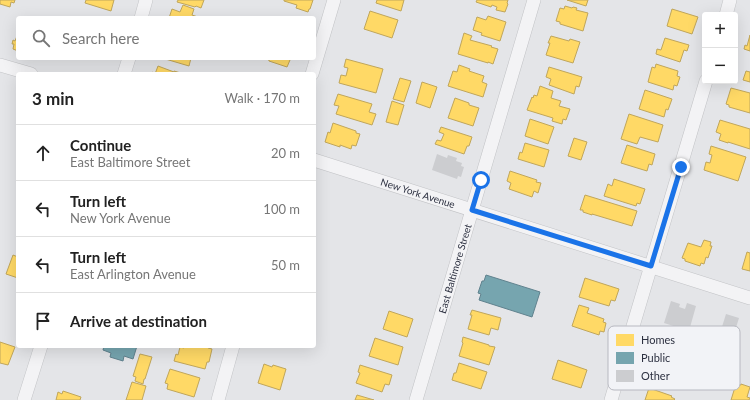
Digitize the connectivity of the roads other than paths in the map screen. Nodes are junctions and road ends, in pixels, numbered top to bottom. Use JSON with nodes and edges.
{"nodes":[{"id":1,"x":146,"y":0,"type":"edge"},
{"id":2,"x":334,"y":0,"type":"edge"},
{"id":3,"x":534,"y":0,"type":"edge"},
{"id":4,"x":730,"y":0,"type":"edge"},
{"id":5,"x":727,"y":12,"type":"edge"},
{"id":6,"x":142,"y":16,"type":"edge"},
{"id":7,"x":128,"y":60,"type":"edge"},
{"id":8,"x":0,"y":65,"type":"edge"},
{"id":9,"x":24,"y":72,"type":"edge"},
{"id":10,"x":125,"y":72,"type":"edge"},
{"id":11,"x":313,"y":72,"type":"edge"},
{"id":12,"x":705,"y":84,"type":"edge"},
{"id":13,"x":316,"y":161,"type":"edge"},
{"id":14,"x":472,"y":210,"type":"junction"},
{"id":15,"x":651,"y":266,"type":"junction"},
{"id":16,"x":750,"y":298,"type":"edge"},
{"id":17,"x":633,"y":326,"type":"edge"},
{"id":18,"x":40,"y":348,"type":"edge"},
{"id":19,"x":232,"y":348,"type":"edge"},
{"id":20,"x":614,"y":390,"type":"edge"},
{"id":21,"x":24,"y":400,"type":"edge"},
{"id":22,"x":218,"y":400,"type":"edge"},
{"id":23,"x":416,"y":400,"type":"edge"},
{"id":24,"x":611,"y":400,"type":"edge"}],
"edges":[{"from":1,"to":6,"type":"street"},
{"from":2,"to":11,"type":"street"},
{"from":3,"to":14,"type":"street","name":"East Baltimore Street"},
{"from":4,"to":5,"type":"street"},
{"from":7,"to":10,"type":"street"},
{"from":8,"to":9,"type":"street"},
{"from":12,"to":15,"type":"street"},
{"from":13,"to":14,"type":"street","name":"New York Avenue"},
{"from":14,"to":15,"type":"street","name":"New York Avenue"},
{"from":14,"to":23,"type":"street","name":"East Baltimore Street"},
{"from":15,"to":16,"type":"street","name":"New York Avenue"},
{"from":15,"to":17,"type":"street"},
{"from":18,"to":21,"type":"street"},
{"from":19,"to":22,"type":"street"},
{"from":20,"to":24,"type":"street"}]}
